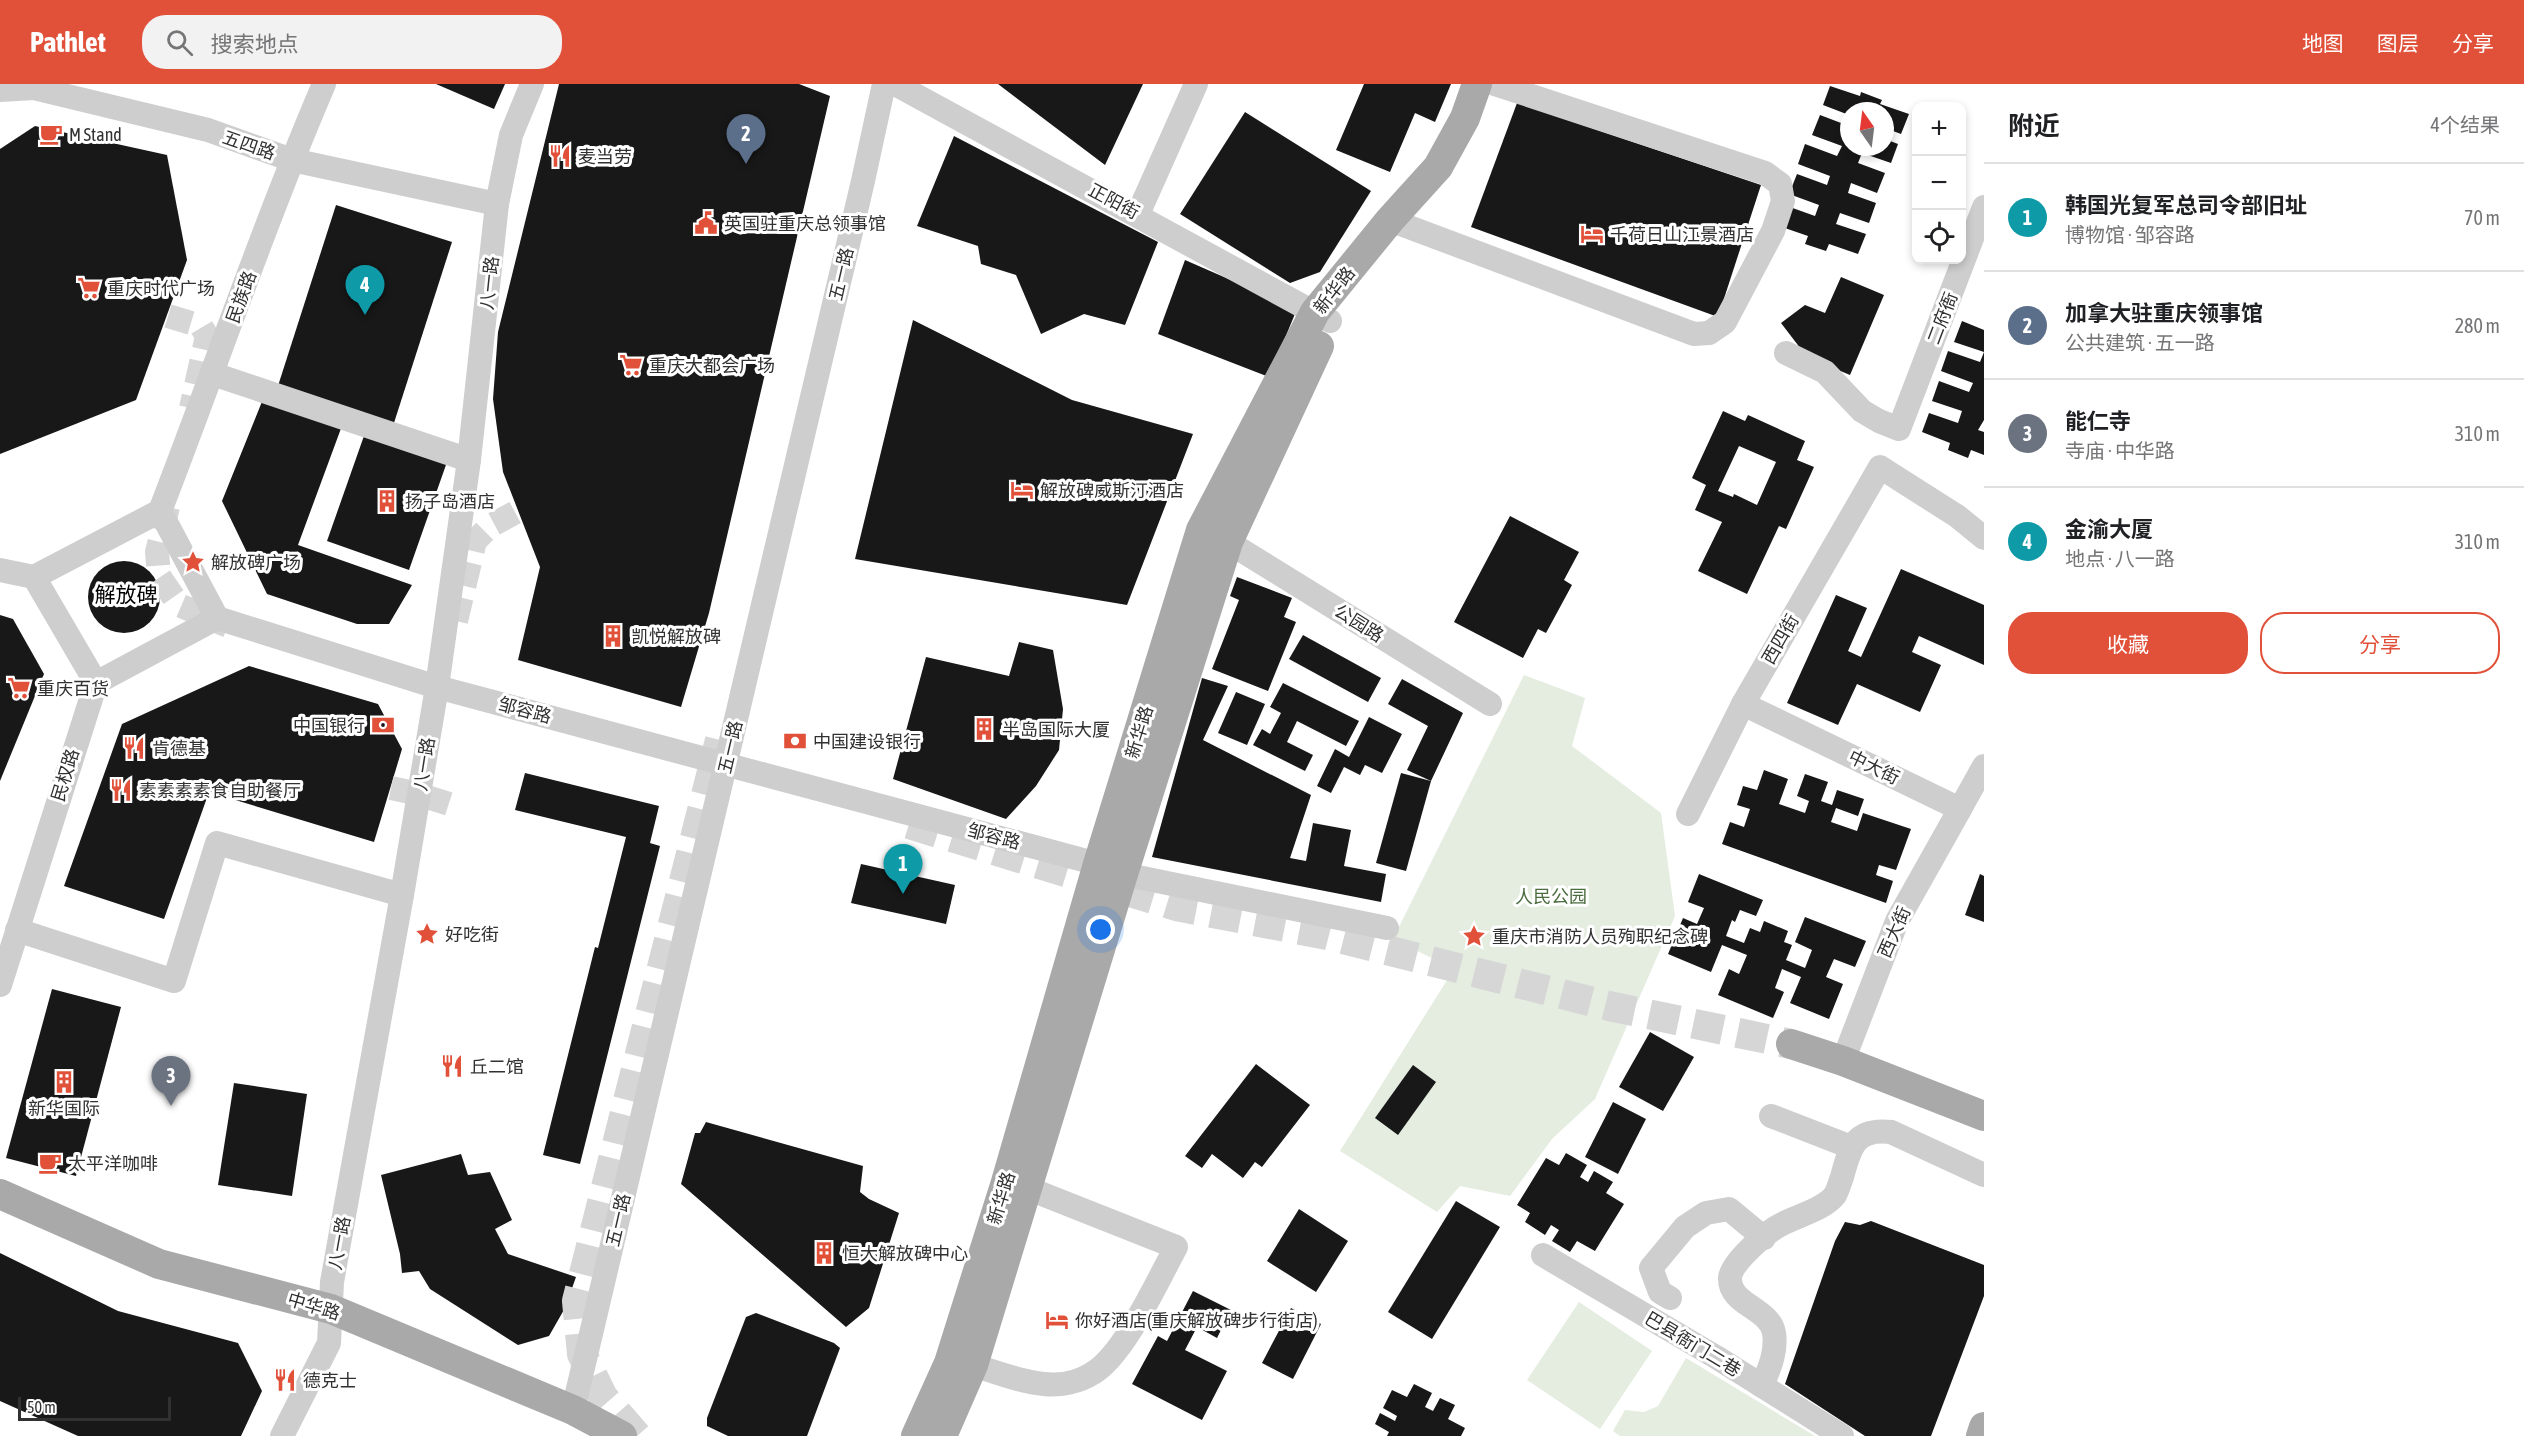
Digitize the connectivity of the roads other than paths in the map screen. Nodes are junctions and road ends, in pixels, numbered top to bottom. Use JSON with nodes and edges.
{"nodes":[{"id":1,"x":324,"y":84,"type":"edge"},
{"id":2,"x":532,"y":84,"type":"edge"},
{"id":3,"x":884,"y":84,"type":"edge"},
{"id":4,"x":895,"y":84,"type":"edge"},
{"id":5,"x":1196,"y":84,"type":"edge"},
{"id":6,"x":1477,"y":84,"type":"edge"},
{"id":7,"x":1495,"y":84,"type":"edge"},
{"id":8,"x":34,"y":86,"type":"edge"},
{"id":9,"x":0,"y":90,"type":"edge"},
{"id":10,"x":292,"y":160,"type":"junction"},
{"id":11,"x":497,"y":204,"type":"junction"},
{"id":12,"x":1984,"y":207,"type":"edge"},
{"id":13,"x":1138,"y":214,"type":"junction"},
{"id":14,"x":1399,"y":223,"type":"junction"},
{"id":15,"x":1323,"y":316,"type":"junction"},
{"id":16,"x":1786,"y":353,"type":"dead end"},
{"id":17,"x":213,"y":374,"type":"junction"},
{"id":18,"x":469,"y":460,"type":"junction"},
{"id":19,"x":160,"y":511,"type":"junction"},
{"id":20,"x":1984,"y":538,"type":"edge"},
{"id":21,"x":1228,"y":542,"type":"junction"},
{"id":22,"x":0,"y":570,"type":"edge"},
{"id":23,"x":34,"y":577,"type":"junction"},
{"id":24,"x":217,"y":618,"type":"junction"},
{"id":25,"x":96,"y":683,"type":"junction"},
{"id":26,"x":437,"y":687,"type":"junction"},
{"id":27,"x":1490,"y":704,"type":"dead end"},
{"id":28,"x":1743,"y":704,"type":"junction"},
{"id":29,"x":726,"y":763,"type":"junction"},
{"id":30,"x":1984,"y":766,"type":"edge"},
{"id":31,"x":1960,"y":809,"type":"junction"},
{"id":32,"x":1688,"y":814,"type":"dead end"},
{"id":33,"x":1111,"y":869,"type":"junction"},
{"id":34,"x":402,"y":895,"type":"junction"},
{"id":35,"x":1387,"y":928,"type":"dead end"},
{"id":36,"x":17,"y":930,"type":"junction"},
{"id":37,"x":0,"y":986,"type":"edge"},
{"id":38,"x":1791,"y":1044,"type":"tunnel mouth"},
{"id":39,"x":1843,"y":1061,"type":"junction"},
{"id":40,"x":1771,"y":1116,"type":"dead end"},
{"id":41,"x":1984,"y":1116,"type":"edge"},
{"id":42,"x":1851,"y":1147,"type":"junction"},
{"id":43,"x":1984,"y":1175,"type":"edge"},
{"id":44,"x":1028,"y":1188,"type":"junction"},
{"id":45,"x":0,"y":1194,"type":"edge"},
{"id":46,"x":1764,"y":1238,"type":"junction"},
{"id":47,"x":1543,"y":1255,"type":"dead end"},
{"id":48,"x":1670,"y":1298,"type":"dead end"},
{"id":49,"x":331,"y":1309,"type":"junction"},
{"id":50,"x":973,"y":1365,"type":"junction"},
{"id":51,"x":1762,"y":1386,"type":"junction"},
{"id":52,"x":573,"y":1410,"type":"junction"},
{"id":53,"x":1984,"y":1427,"type":"edge"},
{"id":54,"x":282,"y":1436,"type":"edge"},
{"id":55,"x":622,"y":1436,"type":"edge"},
{"id":56,"x":915,"y":1436,"type":"edge"},
{"id":57,"x":942,"y":1436,"type":"edge"},
{"id":58,"x":1842,"y":1436,"type":"edge"},
{"id":59,"x":1981,"y":1436,"type":"edge"}],
"edges":[{"from":1,"to":10,"type":"street","name":"民族路"},
{"from":2,"to":11,"type":"street","name":"八一路"},
{"from":3,"to":29,"type":"street","name":"五一路"},
{"from":4,"to":13,"type":"street","name":"正阳街"},
{"from":5,"to":13,"type":"street"},
{"from":6,"to":14,"type":"main road","name":"新华路"},
{"from":7,"to":14,"type":"main road","name":"新华路"},
{"from":7,"to":14,"type":"street"},
{"from":8,"to":9,"type":"street","name":"五四路"},
{"from":8,"to":10,"type":"street","name":"五四路"},
{"from":10,"to":11,"type":"street","name":"五四路"},
{"from":10,"to":17,"type":"street","name":"民族路"},
{"from":11,"to":18,"type":"street","name":"八一路"},
{"from":12,"to":16,"type":"street","name":"二府衙"},
{"from":13,"to":15,"type":"street","name":"正阳街"},
{"from":14,"to":15,"type":"main road","name":"新华路"},
{"from":15,"to":21,"type":"main road","name":"新华路"},
{"from":15,"to":33,"type":"main road","name":"新华路"},
{"from":17,"to":18,"type":"street"},
{"from":17,"to":19,"type":"street","name":"民族路"},
{"from":18,"to":26,"type":"street","name":"八一路"},
{"from":19,"to":23,"type":"street"},
{"from":19,"to":24,"type":"street"},
{"from":20,"to":28,"type":"street","name":"西四街"},
{"from":21,"to":27,"type":"street","name":"公园路"},
{"from":21,"to":33,"type":"main road","name":"新华路"},
{"from":22,"to":23,"type":"street"},
{"from":23,"to":25,"type":"street"},
{"from":24,"to":25,"type":"street"},
{"from":24,"to":26,"type":"street","name":"邹容路"},
{"from":25,"to":36,"type":"street","name":"民权路"},
{"from":26,"to":29,"type":"street","name":"邹容路"},
{"from":26,"to":34,"type":"street","name":"八一路"},
{"from":28,"to":31,"type":"street","name":"中大街"},
{"from":28,"to":32,"type":"street","name":"西四街"},
{"from":29,"to":33,"type":"street","name":"邹容路"},
{"from":29,"to":52,"type":"street","name":"五一路"},
{"from":30,"to":31,"type":"street"},
{"from":31,"to":39,"type":"street","name":"西大街"},
{"from":33,"to":35,"type":"street"},
{"from":33,"to":44,"type":"main road","name":"新华路"},
{"from":33,"to":56,"type":"main road","name":"新华路"},
{"from":34,"to":36,"type":"street"},
{"from":34,"to":49,"type":"street","name":"八一路"},
{"from":36,"to":37,"type":"street","name":"民权路"},
{"from":38,"to":39,"type":"main road"},
{"from":39,"to":41,"type":"main road"},
{"from":40,"to":42,"type":"street"},
{"from":42,"to":43,"type":"street"},
{"from":42,"to":46,"type":"street"},
{"from":44,"to":50,"type":"main road","name":"新华路"},
{"from":44,"to":50,"type":"street"},
{"from":45,"to":49,"type":"main road","name":"中华路"},
{"from":46,"to":48,"type":"street"},
{"from":46,"to":51,"type":"street"},
{"from":47,"to":51,"type":"street","name":"巴县衙门二巷"},
{"from":49,"to":52,"type":"main road","name":"中华路"},
{"from":49,"to":54,"type":"street","name":"八一路"},
{"from":50,"to":57,"type":"main road","name":"新华路"},
{"from":51,"to":58,"type":"street","name":"巴县衙门二巷"},
{"from":52,"to":55,"type":"main road","name":"中华路"},
{"from":53,"to":59,"type":"main road"}]}
